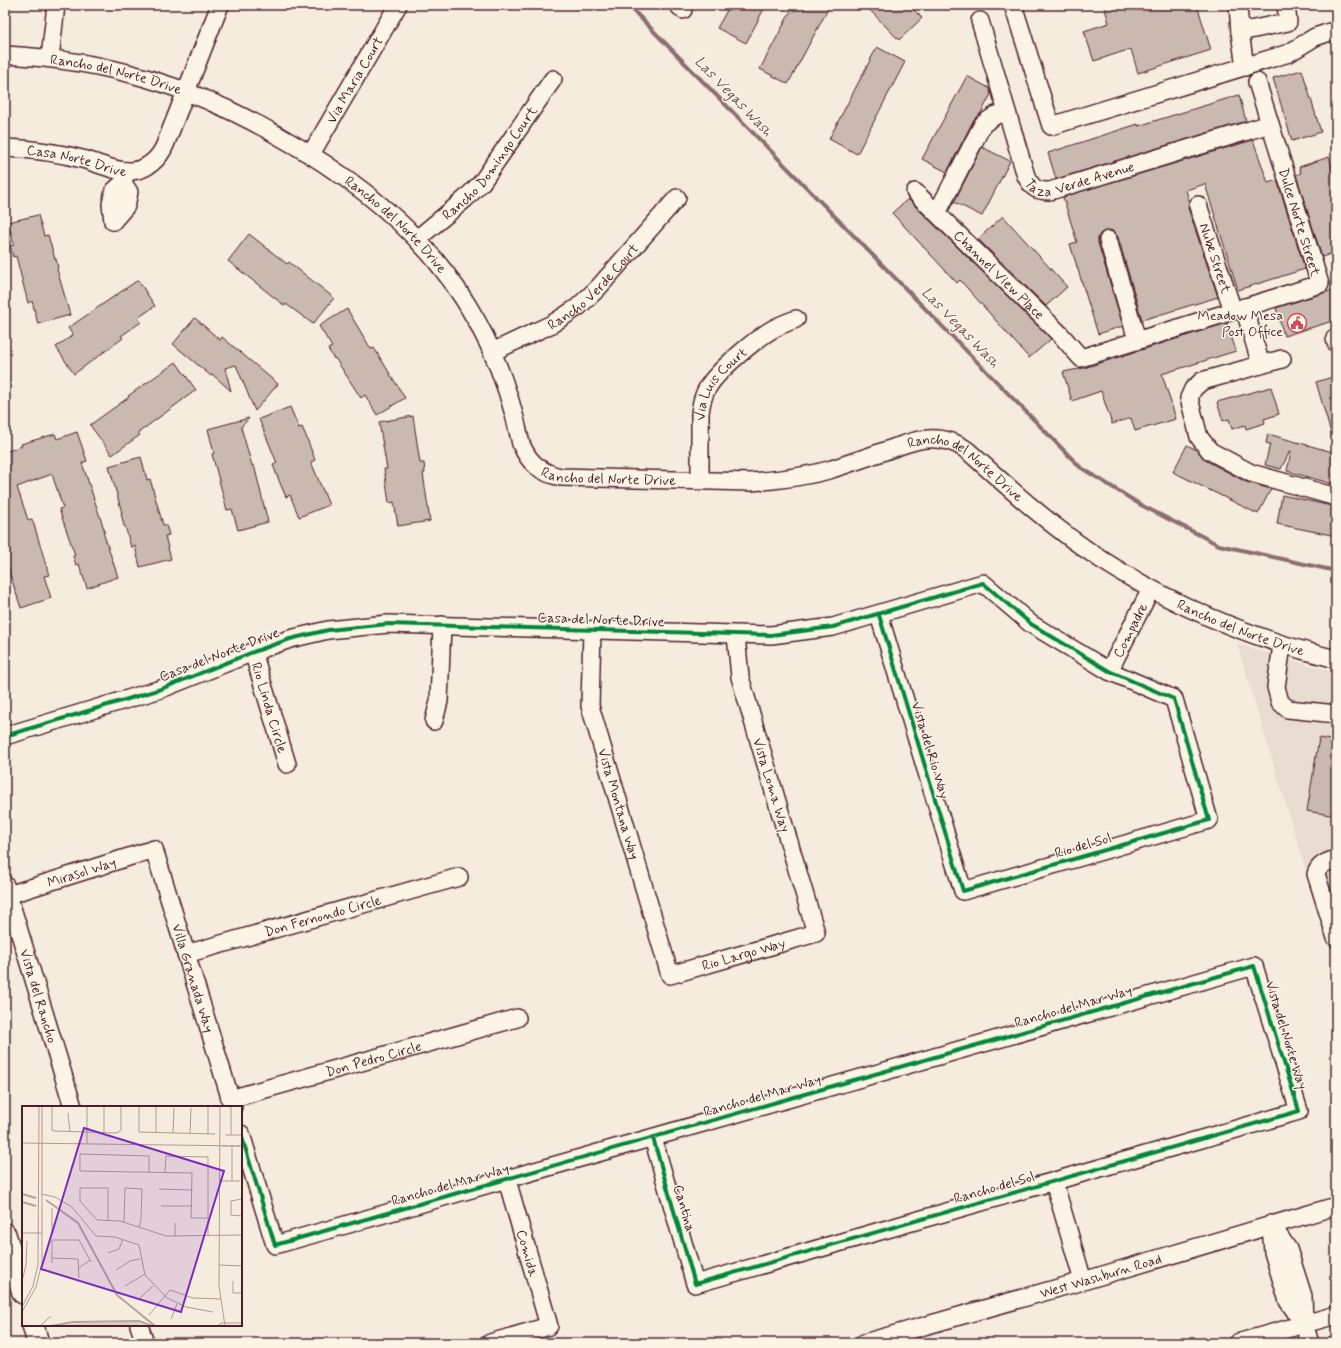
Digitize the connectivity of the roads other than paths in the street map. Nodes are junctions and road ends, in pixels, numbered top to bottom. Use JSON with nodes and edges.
{"nodes":[{"id":1,"x":56,"y":5,"type":"edge"},
{"id":2,"x":220,"y":5,"type":"edge"},
{"id":3,"x":398,"y":5,"type":"edge"},
{"id":4,"x":1013,"y":5,"type":"edge"},
{"id":5,"x":1238,"y":5,"type":"edge"},
{"id":6,"x":1286,"y":5,"type":"edge"},
{"id":7,"x":980,"y":21,"type":"dead end"},
{"id":8,"x":1336,"y":30,"type":"edge"},
{"id":9,"x":1240,"y":32,"type":"junction"},
{"id":10,"x":5,"y":55,"type":"edge"},
{"id":11,"x":50,"y":58,"type":"junction"},
{"id":12,"x":1245,"y":67,"type":"junction"},
{"id":13,"x":553,"y":79,"type":"dead end"},
{"id":14,"x":1257,"y":82,"type":"dead end"},
{"id":15,"x":186,"y":91,"type":"junction"},
{"id":16,"x":1007,"y":113,"type":"junction"},
{"id":17,"x":1270,"y":124,"type":"junction"},
{"id":18,"x":5,"y":148,"type":"edge"},
{"id":19,"x":311,"y":154,"type":"junction"},
{"id":20,"x":915,"y":192,"type":"dead end"},
{"id":21,"x":677,"y":198,"type":"dead end"},
{"id":22,"x":1198,"y":205,"type":"dead end"},
{"id":23,"x":937,"y":213,"type":"junction"},
{"id":24,"x":417,"y":239,"type":"junction"},
{"id":25,"x":1108,"y":240,"type":"dead end"},
{"id":26,"x":1239,"y":309,"type":"junction"},
{"id":27,"x":796,"y":319,"type":"dead end"},
{"id":28,"x":1137,"y":340,"type":"junction"},
{"id":29,"x":492,"y":352,"type":"junction"},
{"id":30,"x":1081,"y":358,"type":"joint"},
{"id":31,"x":1282,"y":360,"type":"dead end"},
{"id":32,"x":1261,"y":365,"type":"junction"},
{"id":33,"x":700,"y":480,"type":"junction"},
{"id":34,"x":1336,"y":497,"type":"edge"},
{"id":35,"x":1151,"y":589,"type":"junction"},
{"id":36,"x":879,"y":615,"type":"junction"},
{"id":37,"x":442,"y":625,"type":"junction"},
{"id":38,"x":592,"y":630,"type":"junction"},
{"id":39,"x":736,"y":635,"type":"junction"},
{"id":40,"x":1282,"y":645,"type":"junction"},
{"id":41,"x":253,"y":652,"type":"junction"},
{"id":42,"x":1336,"y":659,"type":"edge"},
{"id":43,"x":1109,"y":671,"type":"junction"},
{"id":44,"x":1336,"y":714,"type":"edge"},
{"id":45,"x":434,"y":720,"type":"dead end"},
{"id":46,"x":5,"y":736,"type":"edge"},
{"id":47,"x":287,"y":764,"type":"dead end"},
{"id":48,"x":1209,"y":820,"type":"joint"},
{"id":49,"x":154,"y":849,"type":"joint"},
{"id":50,"x":1336,"y":859,"type":"edge"},
{"id":51,"x":458,"y":876,"type":"dead end"},
{"id":52,"x":7,"y":890,"type":"edge"},
{"id":53,"x":963,"y":891,"type":"joint"},
{"id":54,"x":816,"y":932,"type":"joint"},
{"id":55,"x":1336,"y":938,"type":"edge"},
{"id":56,"x":186,"y":954,"type":"junction"},
{"id":57,"x":1254,"y":966,"type":"joint"},
{"id":58,"x":670,"y":974,"type":"joint"},
{"id":59,"x":517,"y":1018,"type":"dead end"},
{"id":60,"x":232,"y":1103,"type":"edge"},
{"id":61,"x":73,"y":1106,"type":"edge"},
{"id":62,"x":1299,"y":1112,"type":"joint"},
{"id":63,"x":242,"y":1137,"type":"edge"},
{"id":64,"x":653,"y":1138,"type":"junction"},
{"id":65,"x":507,"y":1180,"type":"junction"},
{"id":66,"x":1054,"y":1182,"type":"junction"},
{"id":67,"x":1336,"y":1206,"type":"edge"},
{"id":68,"x":1271,"y":1224,"type":"junction"},
{"id":69,"x":7,"y":1244,"type":"edge"},
{"id":70,"x":1083,"y":1281,"type":"junction"},
{"id":71,"x":695,"y":1284,"type":"joint"},
{"id":72,"x":22,"y":1290,"type":"edge"},
{"id":73,"x":1336,"y":1315,"type":"edge"},
{"id":74,"x":1304,"y":1324,"type":"junction"},
{"id":75,"x":33,"y":1326,"type":"edge"},
{"id":76,"x":139,"y":1326,"type":"edge"},
{"id":77,"x":38,"y":1343,"type":"edge"},
{"id":78,"x":144,"y":1343,"type":"edge"},
{"id":79,"x":490,"y":1343,"type":"edge"},
{"id":80,"x":864,"y":1343,"type":"edge"},
{"id":81,"x":1237,"y":1343,"type":"edge"},
{"id":82,"x":1310,"y":1343,"type":"edge"}],
"edges":[{"from":1,"to":11,"type":"street"},
{"from":2,"to":15,"type":"street"},
{"from":3,"to":19,"type":"street","name":"Via Maria Court"},
{"from":4,"to":12,"type":"street"},
{"from":5,"to":9,"type":"street"},
{"from":6,"to":9,"type":"street"},
{"from":7,"to":16,"type":"street","name":"Taza Verde Avenue"},
{"from":8,"to":12,"type":"street"},
{"from":9,"to":12,"type":"street"},
{"from":10,"to":11,"type":"street","name":"Rancho del Norte Drive"},
{"from":11,"to":15,"type":"street","name":"Rancho del Norte Drive"},
{"from":13,"to":24,"type":"street","name":"Rancho Domingo Court"},
{"from":14,"to":17,"type":"street","name":"Dulce Norte Street"},
{"from":15,"to":18,"type":"street","name":"Casa Norte Drive"},
{"from":15,"to":19,"type":"street","name":"Rancho del Norte Drive"},
{"from":16,"to":17,"type":"street","name":"Taza Verde Avenue"},
{"from":16,"to":23,"type":"street"},
{"from":17,"to":26,"type":"street","name":"Dulce Norte Street"},
{"from":19,"to":24,"type":"street","name":"Rancho del Norte Drive"},
{"from":20,"to":23,"type":"street","name":"Channel View Place"},
{"from":21,"to":29,"type":"street","name":"Rancho Verde Court"},
{"from":22,"to":26,"type":"street","name":"Nube Street"},
{"from":23,"to":30,"type":"street","name":"Channel View Place"},
{"from":24,"to":29,"type":"street","name":"Rancho del Norte Drive"},
{"from":25,"to":28,"type":"street"},
{"from":26,"to":28,"type":"street","name":"Dulce Norte Street"},
{"from":26,"to":32,"type":"street","name":"Nube Street"},
{"from":27,"to":33,"type":"street","name":"Via Luis Court"},
{"from":28,"to":30,"type":"street","name":"Dulce Norte Street"},
{"from":29,"to":33,"type":"street","name":"Rancho del Norte Drive"},
{"from":31,"to":32,"type":"street"},
{"from":32,"to":34,"type":"street"},
{"from":33,"to":35,"type":"street","name":"Rancho del Norte Drive"},
{"from":35,"to":40,"type":"street","name":"Rancho del Norte Drive"},
{"from":35,"to":43,"type":"street","name":"Compadre"},
{"from":36,"to":39,"type":"street","name":"Casa del Norte Drive"},
{"from":36,"to":43,"type":"street","name":"Casa del Norte Drive"},
{"from":36,"to":53,"type":"street","name":"Vista del Rio Way"},
{"from":37,"to":38,"type":"street","name":"Casa del Norte Drive"},
{"from":37,"to":41,"type":"street","name":"Casa del Norte Drive"},
{"from":37,"to":45,"type":"street"},
{"from":38,"to":39,"type":"street","name":"Casa del Norte Drive"},
{"from":38,"to":58,"type":"street","name":"Vista Montana Way"},
{"from":39,"to":54,"type":"street","name":"Vista Loma Way"},
{"from":40,"to":42,"type":"street","name":"Rancho del Norte Drive"},
{"from":40,"to":44,"type":"street"},
{"from":41,"to":46,"type":"street","name":"Casa del Norte Drive"},
{"from":41,"to":47,"type":"street","name":"Rio Linda Circle"},
{"from":43,"to":48,"type":"street","name":"Casa del Norte Drive"},
{"from":48,"to":53,"type":"street","name":"Rio del Sol"},
{"from":49,"to":52,"type":"street","name":"Mirasol Way"},
{"from":49,"to":56,"type":"street","name":"Villa Granada Way"},
{"from":50,"to":55,"type":"street"},
{"from":51,"to":56,"type":"street","name":"Don Fernondo Circle"},
{"from":52,"to":61,"type":"street","name":"Vista del Rancho"},
{"from":54,"to":58,"type":"street","name":"Rio Largo Way"},
{"from":56,"to":60,"type":"street","name":"Villa Granada Way"},
{"from":57,"to":62,"type":"street","name":"Vista del Norte Way"},
{"from":57,"to":64,"type":"street","name":"Rancho del Mar Way"},
{"from":59,"to":60,"type":"street","name":"Don Pedro Circle"},
{"from":62,"to":66,"type":"street","name":"Rancho del Sol"},
{"from":63,"to":65,"type":"street","name":"Rancho del Mar Way"},
{"from":64,"to":65,"type":"street","name":"Rancho del Mar Way"},
{"from":64,"to":71,"type":"street","name":"Cantina"},
{"from":65,"to":79,"type":"street","name":"Comida"},
{"from":66,"to":70,"type":"street"},
{"from":66,"to":71,"type":"street","name":"Rancho del Sol"},
{"from":67,"to":68,"type":"street","name":"West Washburn Road"},
{"from":68,"to":70,"type":"street","name":"West Washburn Road"},
{"from":68,"to":74,"type":"street"},
{"from":69,"to":72,"type":"main road"},
{"from":70,"to":80,"type":"street","name":"West Washburn Road"},
{"from":73,"to":74,"type":"street"},
{"from":74,"to":81,"type":"street"},
{"from":74,"to":82,"type":"street"},
{"from":75,"to":77,"type":"main road"},
{"from":76,"to":78,"type":"street"}]}
